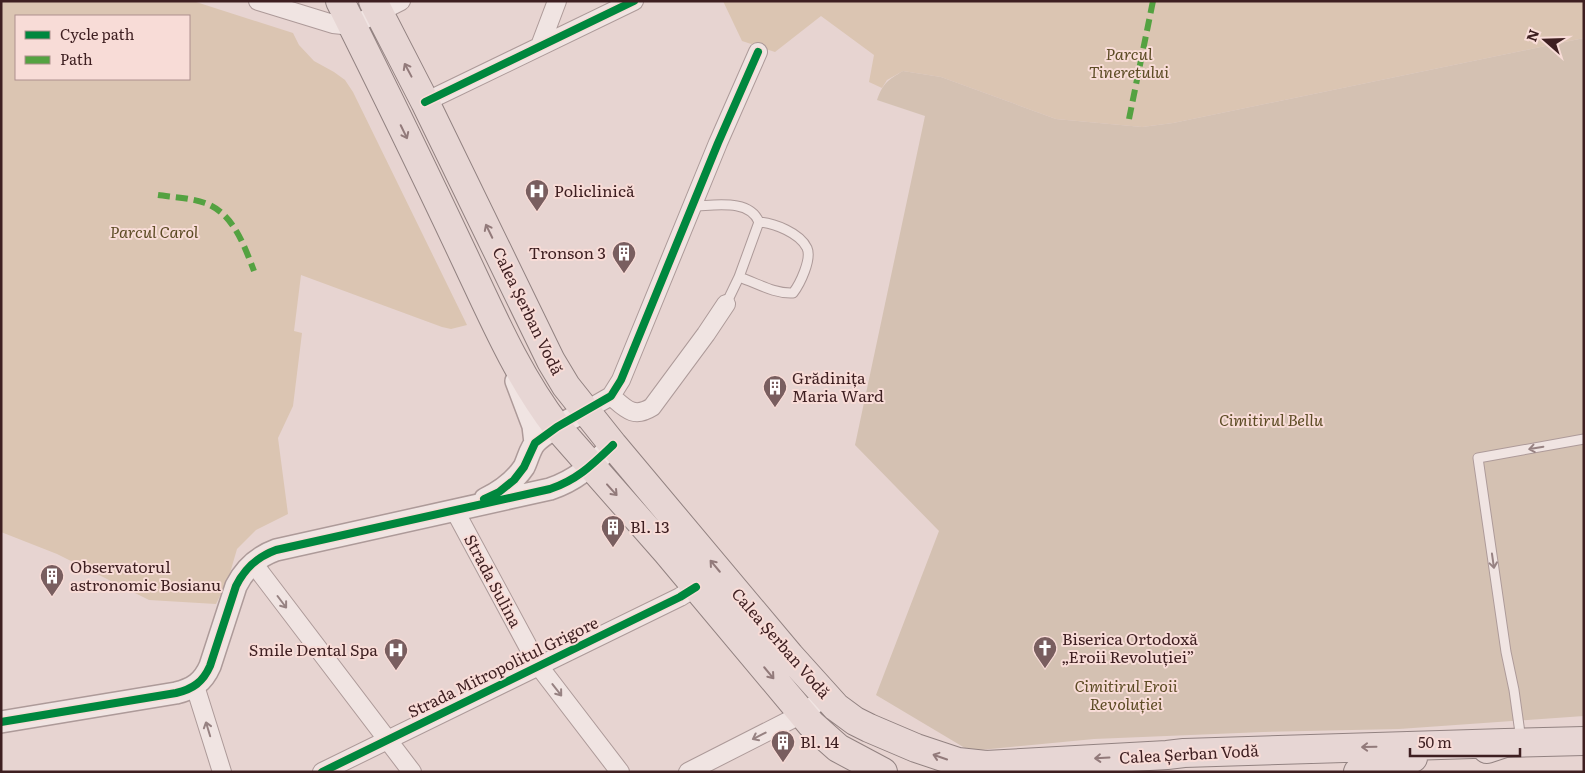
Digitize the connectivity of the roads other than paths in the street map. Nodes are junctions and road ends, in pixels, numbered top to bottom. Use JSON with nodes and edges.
{"nodes":[{"id":1,"x":258,"y":1,"type":"edge"},
{"id":2,"x":340,"y":1,"type":"edge"},
{"id":3,"x":557,"y":1,"type":"edge"},
{"id":4,"x":634,"y":1,"type":"edge"},
{"id":5,"x":384,"y":5,"type":"edge"},
{"id":6,"x":352,"y":26,"type":"junction"},
{"id":7,"x":540,"y":46,"type":"junction"},
{"id":8,"x":758,"y":52,"type":"dead end"},
{"id":9,"x":425,"y":102,"type":"junction"},
{"id":10,"x":692,"y":206,"type":"junction"},
{"id":11,"x":759,"y":222,"type":"junction"},
{"id":12,"x":739,"y":277,"type":"junction"},
{"id":13,"x":726,"y":304,"type":"joint"},
{"id":14,"x":611,"y":396,"type":"junction"},
{"id":15,"x":585,"y":411,"type":"junction"},
{"id":16,"x":546,"y":435,"type":"junction"},
{"id":17,"x":1584,"y":439,"type":"edge"},
{"id":18,"x":613,"y":445,"type":"junction"},
{"id":19,"x":524,"y":466,"type":"junction"},
{"id":20,"x":590,"y":466,"type":"junction"},
{"id":21,"x":550,"y":489,"type":"junction"},
{"id":22,"x":455,"y":511,"type":"junction"},
{"id":23,"x":253,"y":563,"type":"junction"},
{"id":24,"x":696,"y":587,"type":"junction"},
{"id":25,"x":538,"y":665,"type":"junction"},
{"id":26,"x":195,"y":686,"type":"junction"},
{"id":27,"x":826,"y":696,"type":"junction"},
{"id":28,"x":802,"y":714,"type":"junction"},
{"id":29,"x":1,"y":722,"type":"edge"},
{"id":30,"x":869,"y":728,"type":"junction"},
{"id":31,"x":388,"y":739,"type":"junction"},
{"id":32,"x":1584,"y":741,"type":"edge"},
{"id":33,"x":1513,"y":743,"type":"junction"},
{"id":34,"x":1413,"y":765,"type":"edge"},
{"id":35,"x":866,"y":769,"type":"edge"},
{"id":36,"x":222,"y":772,"type":"edge"},
{"id":37,"x":322,"y":772,"type":"edge"},
{"id":38,"x":412,"y":772,"type":"edge"},
{"id":39,"x":620,"y":772,"type":"edge"},
{"id":40,"x":688,"y":772,"type":"edge"},
{"id":41,"x":1358,"y":772,"type":"edge"}],
"edges":[{"from":1,"to":6,"type":"street"},
{"from":2,"to":6,"type":"main road","name":"Calea Șerban Vodă"},
{"from":3,"to":7,"type":"street"},
{"from":4,"to":7,"type":"street"},
{"from":5,"to":6,"type":"street"},
{"from":9,"to":5,"type":"main road","name":"Calea Șerban Vodă","one_way":true},
{"from":6,"to":16,"type":"main road","name":"Calea Șerban Vodă","one_way":true},
{"from":7,"to":9,"type":"street"},
{"from":8,"to":10,"type":"street"},
{"from":15,"to":9,"type":"main road","name":"Calea Șerban Vodă","one_way":true},
{"from":10,"to":11,"type":"lane"},
{"from":10,"to":14,"type":"street"},
{"from":11,"to":12,"type":"lane"},
{"from":11,"to":12,"type":"lane"},
{"from":12,"to":13,"type":"lane"},
{"from":13,"to":14,"type":"street"},
{"from":14,"to":15,"type":"street"},
{"from":15,"to":16,"type":"street"},
{"from":15,"to":18,"type":"main road","name":"Calea Șerban Vodă"},
{"from":16,"to":19,"type":"street"},
{"from":16,"to":20,"type":"main road","name":"Calea Șerban Vodă"},
{"from":17,"to":33,"type":"lane","one_way":true},
{"from":18,"to":20,"type":"street"},
{"from":27,"to":18,"type":"main road","name":"Calea Șerban Vodă","one_way":true},
{"from":19,"to":21,"type":"street"},
{"from":19,"to":22,"type":"street"},
{"from":20,"to":21,"type":"street"},
{"from":20,"to":24,"type":"main road","name":"Calea Șerban Vodă","one_way":true},
{"from":21,"to":22,"type":"street"},
{"from":22,"to":23,"type":"street"},
{"from":22,"to":25,"type":"street","name":"Strada Sulina"},
{"from":23,"to":26,"type":"street"},
{"from":23,"to":31,"type":"street","one_way":true},
{"from":24,"to":25,"type":"street","name":"Strada Mitropolitul Grigore"},
{"from":24,"to":28,"type":"main road","name":"Calea Șerban Vodă","one_way":true},
{"from":25,"to":31,"type":"street","name":"Strada Mitropolitul Grigore"},
{"from":25,"to":39,"type":"street","name":"Strada Sulina","one_way":true},
{"from":26,"to":29,"type":"street"},
{"from":36,"to":26,"type":"street","one_way":true},
{"from":27,"to":28,"type":"street"},
{"from":27,"to":30,"type":"main road","name":"Calea Șerban Vodă"},
{"from":28,"to":35,"type":"main road","name":"Calea Șerban Vodă"},
{"from":28,"to":40,"type":"street","one_way":true},
{"from":33,"to":30,"type":"main road","name":"Calea Șerban Vodă","one_way":true},
{"from":30,"to":35,"type":"main road"},
{"from":31,"to":37,"type":"street","name":"Strada Mitropolitul Grigore"},
{"from":31,"to":38,"type":"street"},
{"from":32,"to":33,"type":"main road","name":"Calea Șerban Vodă"},
{"from":33,"to":34,"type":"main road"},
{"from":34,"to":41,"type":"main road"}]}
